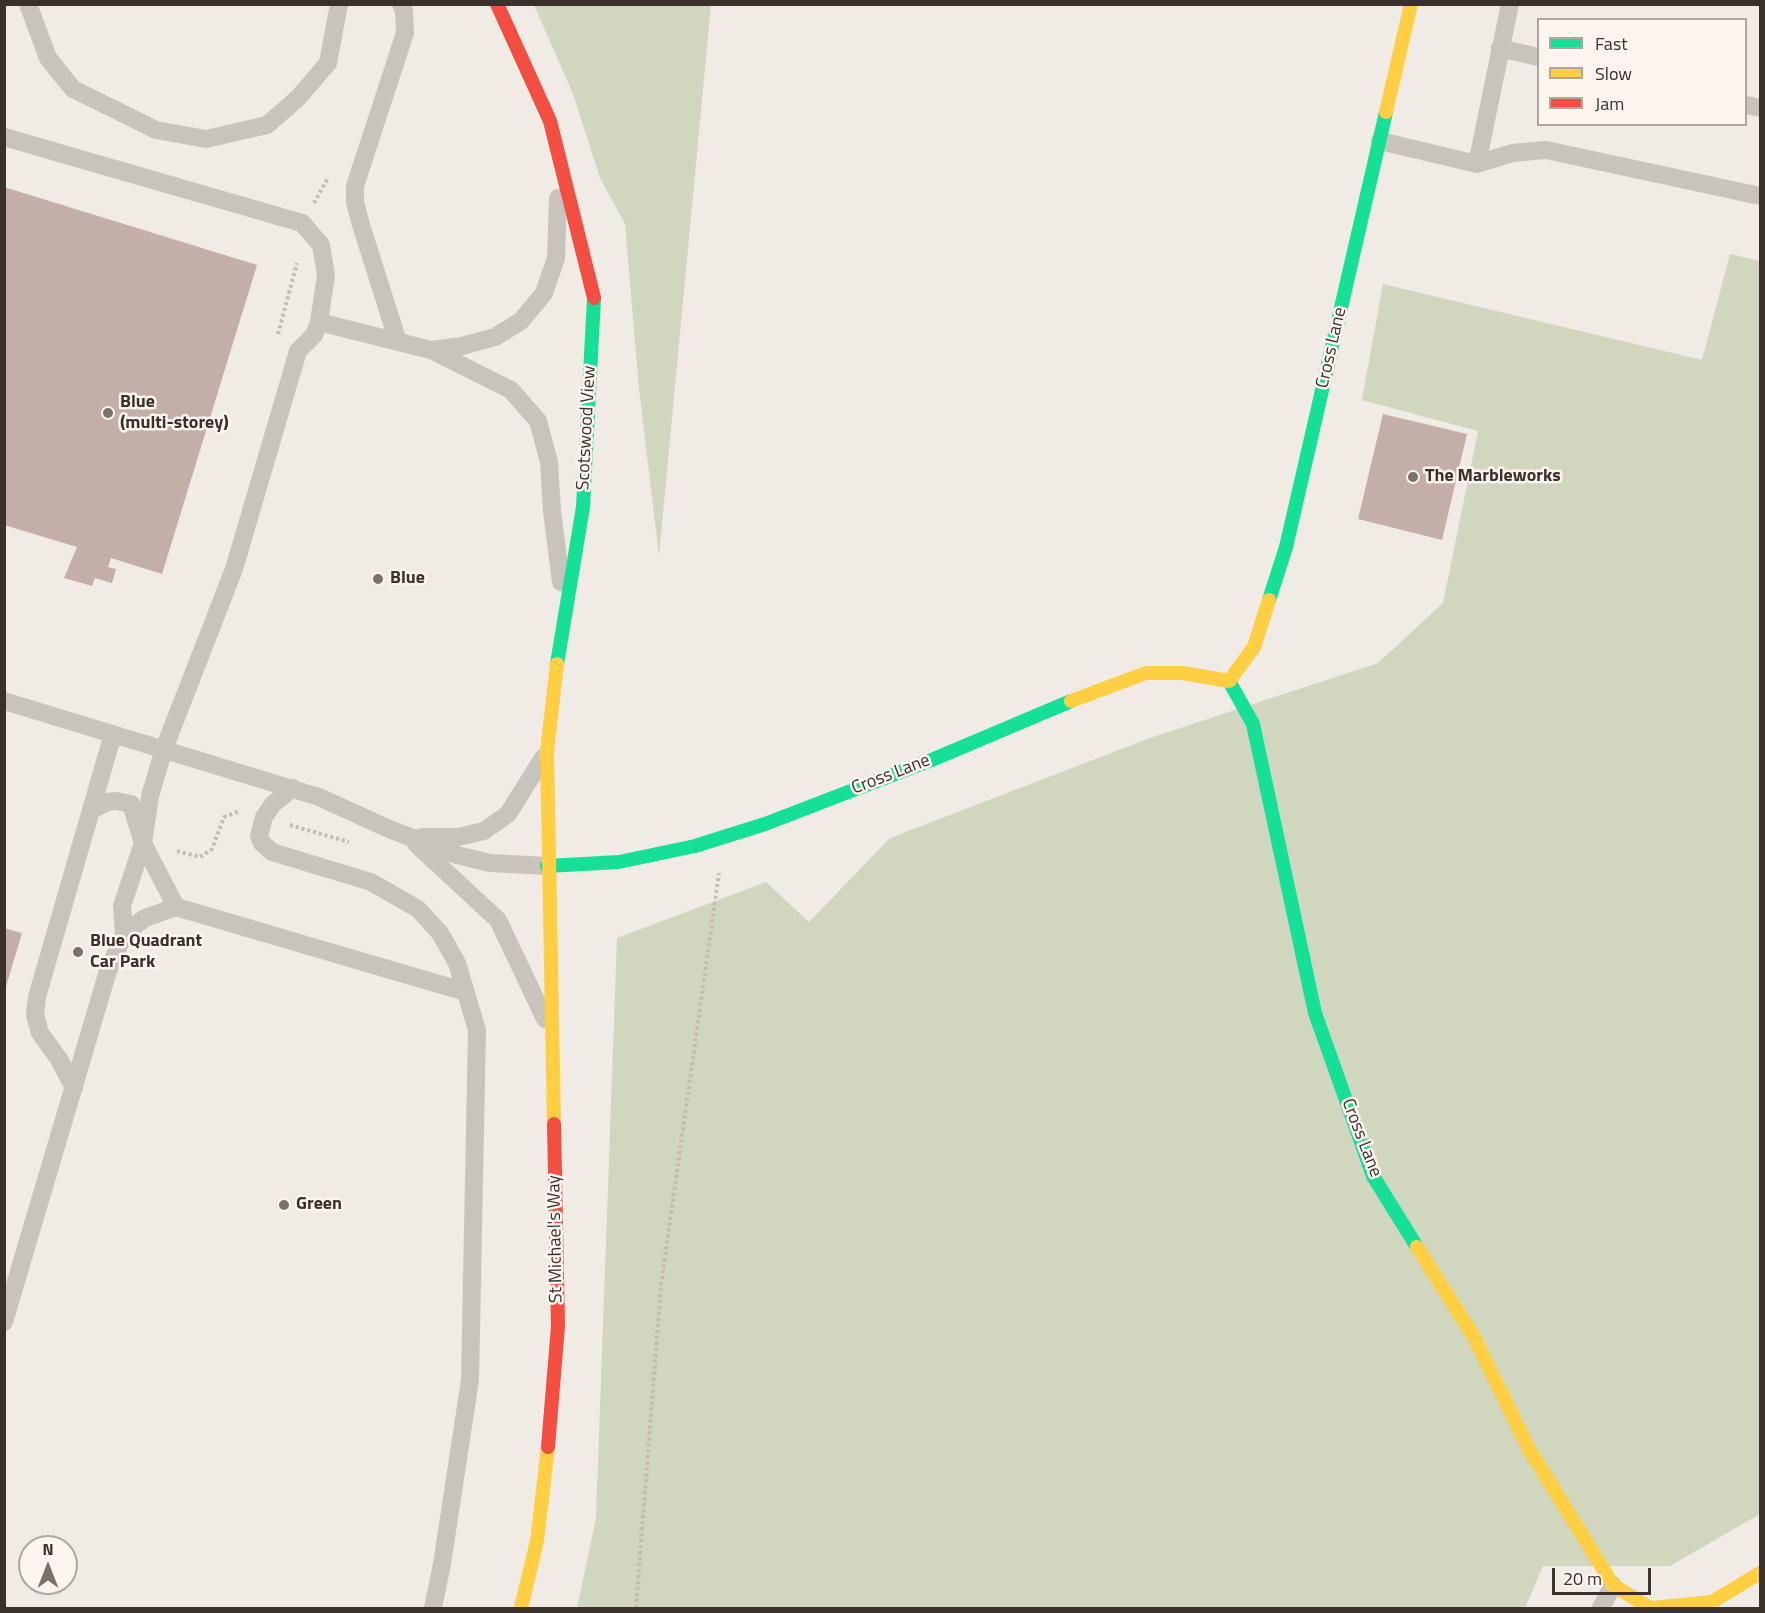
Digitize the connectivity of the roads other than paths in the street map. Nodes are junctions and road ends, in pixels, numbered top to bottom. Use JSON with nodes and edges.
{"nodes":[{"id":1,"x":28,"y":4,"type":"edge"},
{"id":2,"x":339,"y":4,"type":"edge"},
{"id":3,"x":401,"y":4,"type":"edge"},
{"id":4,"x":497,"y":4,"type":"edge"},
{"id":5,"x":1412,"y":4,"type":"edge"},
{"id":6,"x":1510,"y":4,"type":"edge"},
{"id":7,"x":1500,"y":48,"type":"junction"},
{"id":8,"x":1537,"y":57,"type":"edge"},
{"id":9,"x":4,"y":137,"type":"edge"},
{"id":10,"x":1380,"y":141,"type":"junction"},
{"id":11,"x":558,"y":154,"type":"junction"},
{"id":12,"x":1477,"y":164,"type":"junction"},
{"id":13,"x":1761,"y":196,"type":"edge"},
{"id":14,"x":319,"y":322,"type":"junction"},
{"id":15,"x":399,"y":342,"type":"junction"},
{"id":16,"x":431,"y":350,"type":"junction"},
{"id":17,"x":565,"y":616,"type":"junction"},
{"id":18,"x":1229,"y":681,"type":"junction"},
{"id":19,"x":4,"y":701,"type":"edge"},
{"id":20,"x":113,"y":734,"type":"junction"},
{"id":21,"x":164,"y":749,"type":"junction"},
{"id":22,"x":547,"y":751,"type":"junction"},
{"id":23,"x":293,"y":788,"type":"junction"},
{"id":24,"x":92,"y":810,"type":"junction"},
{"id":25,"x":408,"y":837,"type":"junction"},
{"id":26,"x":143,"y":843,"type":"junction"},
{"id":27,"x":547,"y":866,"type":"junction"},
{"id":28,"x":176,"y":907,"type":"junction"},
{"id":29,"x":124,"y":934,"type":"junction"},
{"id":30,"x":466,"y":992,"type":"junction"},
{"id":31,"x":552,"y":1035,"type":"junction"},
{"id":32,"x":74,"y":1088,"type":"junction"},
{"id":33,"x":4,"y":1322,"type":"edge"},
{"id":34,"x":1761,"y":1573,"type":"edge"},
{"id":35,"x":1613,"y":1585,"type":"junction"},
{"id":36,"x":433,"y":1608,"type":"edge"},
{"id":37,"x":521,"y":1608,"type":"edge"},
{"id":38,"x":1601,"y":1608,"type":"edge"},
{"id":39,"x":1651,"y":1608,"type":"edge"}],
"edges":[{"from":1,"to":2,"type":"lane"},
{"from":3,"to":15,"type":"lane"},
{"from":4,"to":11,"type":"street","name":"Scotswood View"},
{"from":5,"to":10,"type":"street","name":"Cross Lane"},
{"from":6,"to":7,"type":"lane"},
{"from":7,"to":8,"type":"lane"},
{"from":7,"to":12,"type":"lane"},
{"from":9,"to":14,"type":"lane"},
{"from":10,"to":12,"type":"lane"},
{"from":10,"to":18,"type":"street","name":"Cross Lane"},
{"from":11,"to":16,"type":"lane"},
{"from":11,"to":17,"type":"street","name":"Scotswood View"},
{"from":12,"to":13,"type":"lane"},
{"from":14,"to":15,"type":"lane"},
{"from":14,"to":21,"type":"lane"},
{"from":15,"to":16,"type":"lane"},
{"from":16,"to":17,"type":"lane"},
{"from":17,"to":22,"type":"street","name":"Scotswood View"},
{"from":18,"to":27,"type":"street","name":"Cross Lane"},
{"from":18,"to":35,"type":"street","name":"Cross Lane"},
{"from":19,"to":20,"type":"lane"},
{"from":20,"to":21,"type":"lane"},
{"from":20,"to":24,"type":"lane"},
{"from":21,"to":23,"type":"lane"},
{"from":21,"to":26,"type":"lane"},
{"from":22,"to":25,"type":"lane"},
{"from":22,"to":27,"type":"street","name":"Scotswood View"},
{"from":23,"to":25,"type":"lane"},
{"from":23,"to":30,"type":"lane"},
{"from":24,"to":26,"type":"lane"},
{"from":24,"to":32,"type":"lane"},
{"from":25,"to":27,"type":"lane"},
{"from":25,"to":31,"type":"lane"},
{"from":26,"to":28,"type":"lane"},
{"from":26,"to":29,"type":"lane"},
{"from":27,"to":31,"type":"street","name":"St Michael's Way"},
{"from":28,"to":29,"type":"lane"},
{"from":28,"to":30,"type":"lane"},
{"from":29,"to":32,"type":"lane"},
{"from":30,"to":36,"type":"lane"},
{"from":31,"to":37,"type":"street","name":"St Michael's Way"},
{"from":32,"to":33,"type":"lane"},
{"from":34,"to":39,"type":"street"},
{"from":35,"to":38,"type":"lane"},
{"from":35,"to":39,"type":"street"}]}
